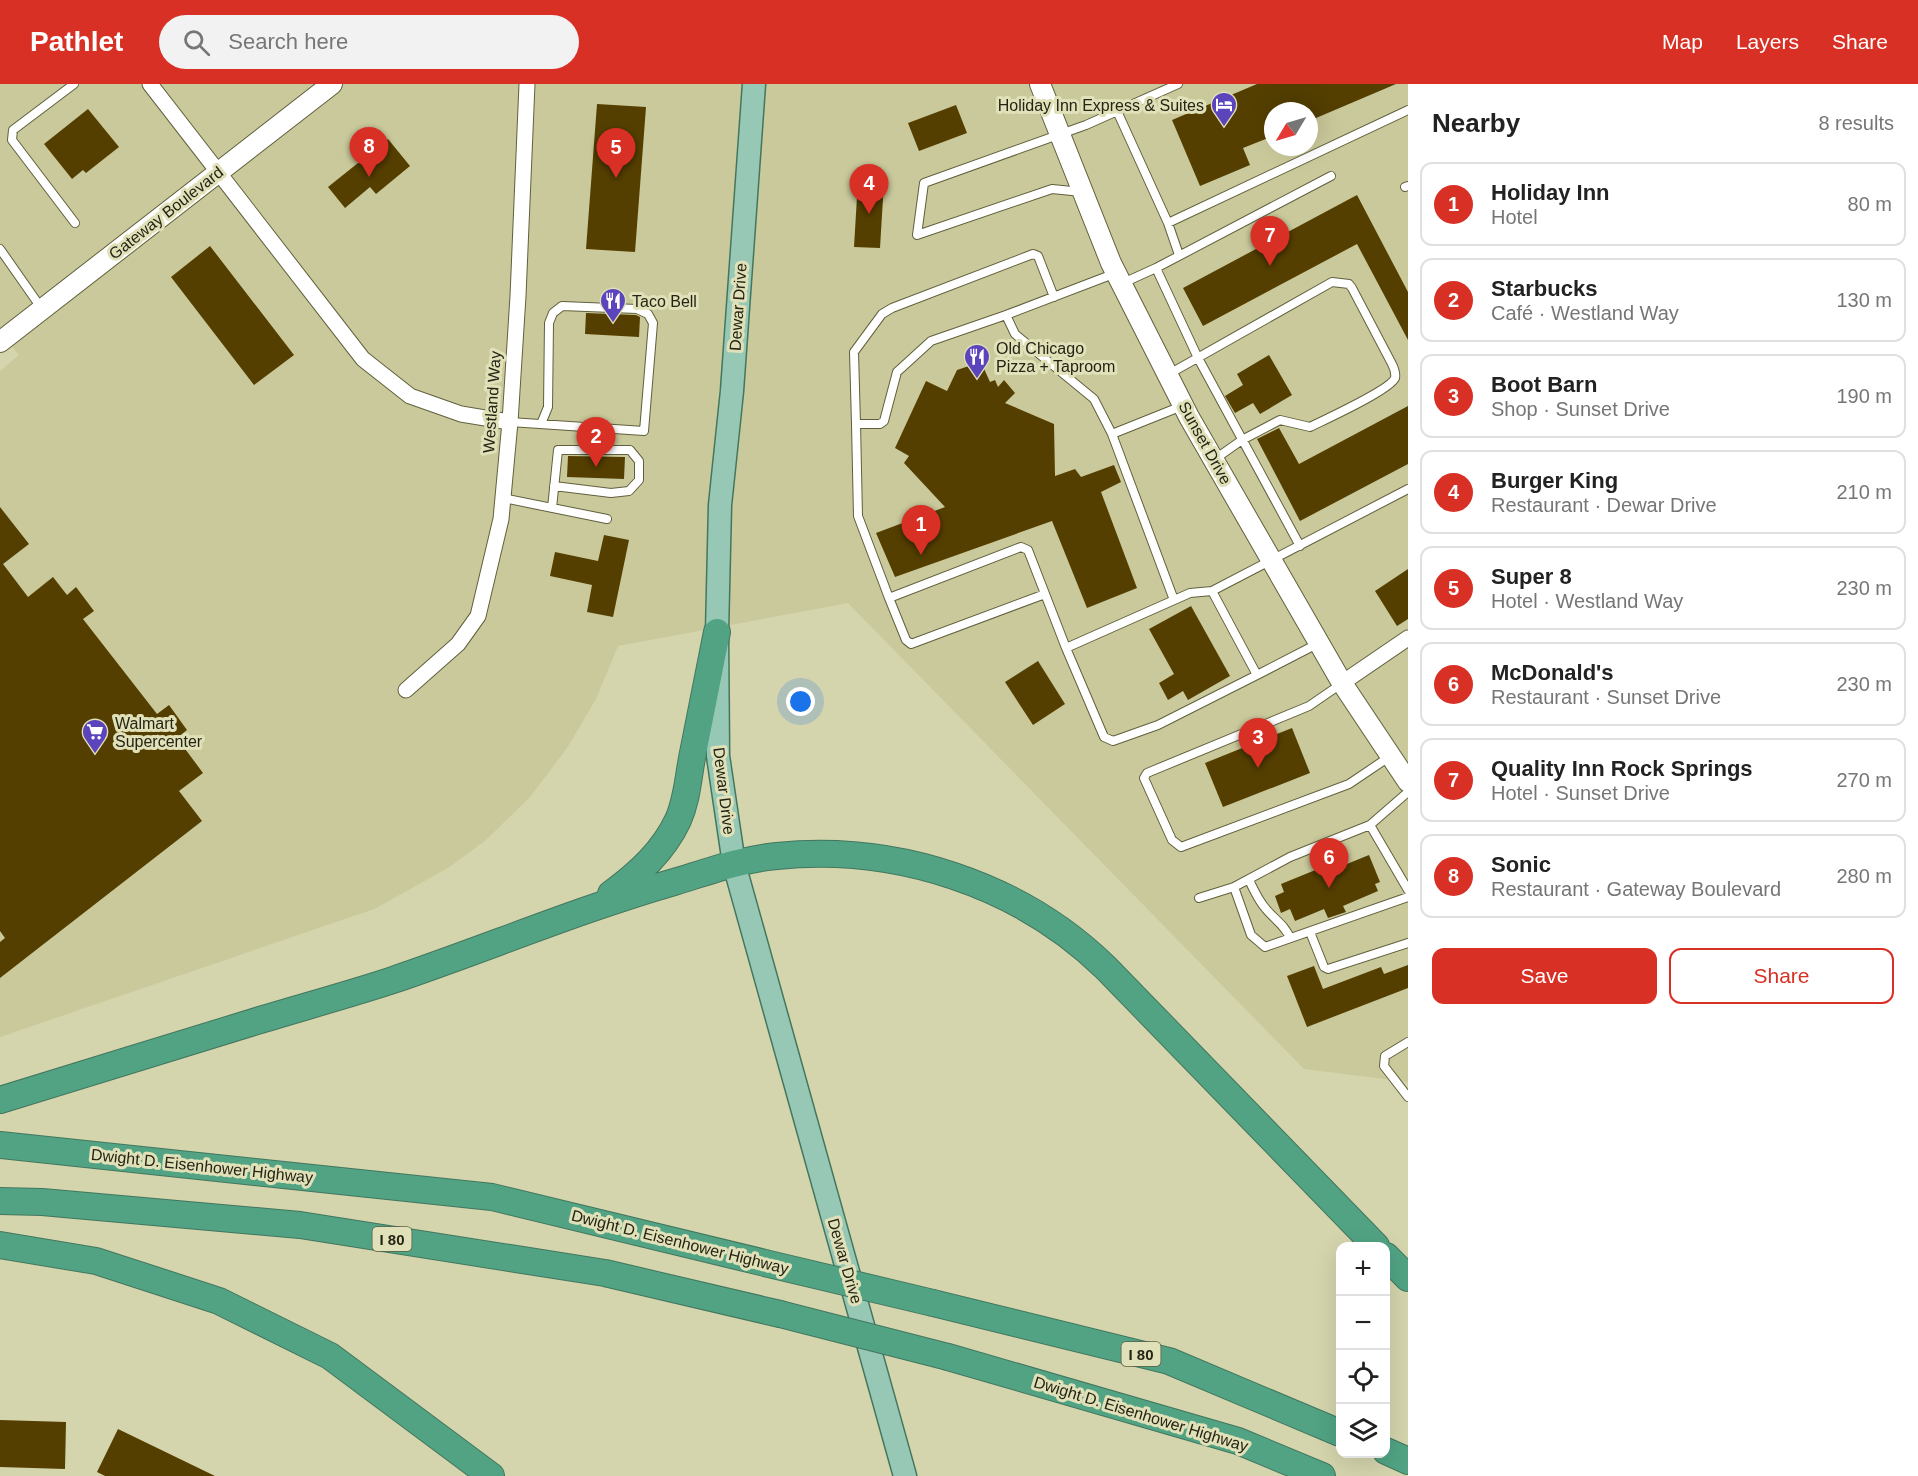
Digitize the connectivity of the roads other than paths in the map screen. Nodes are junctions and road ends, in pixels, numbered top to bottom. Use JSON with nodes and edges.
{"nodes":[{"id":1,"x":74,"y":84,"type":"edge"},
{"id":2,"x":150,"y":84,"type":"edge"},
{"id":3,"x":332,"y":84,"type":"edge"},
{"id":4,"x":527,"y":84,"type":"edge"},
{"id":5,"x":754,"y":84,"type":"edge"},
{"id":6,"x":1040,"y":84,"type":"edge"},
{"id":7,"x":1178,"y":84,"type":"edge"},
{"id":8,"x":1408,"y":110,"type":"edge"},
{"id":9,"x":1117,"y":111,"type":"junction"},
{"id":10,"x":1060,"y":134,"type":"junction"},
{"id":11,"x":218,"y":173,"type":"junction"},
{"id":12,"x":1331,"y":176,"type":"dead end"},
{"id":13,"x":1083,"y":192,"type":"junction"},
{"id":14,"x":75,"y":223,"type":"dead end"},
{"id":15,"x":1168,"y":223,"type":"junction"},
{"id":16,"x":0,"y":249,"type":"edge"},
{"id":17,"x":1179,"y":255,"type":"junction"},
{"id":18,"x":1156,"y":268,"type":"junction"},
{"id":19,"x":1119,"y":278,"type":"junction"},
{"id":20,"x":1054,"y":297,"type":"junction"},
{"id":21,"x":42,"y":309,"type":"junction"},
{"id":22,"x":1006,"y":315,"type":"junction"},
{"id":23,"x":2,"y":337,"type":"edge"},
{"id":24,"x":1198,"y":358,"type":"junction"},
{"id":25,"x":1168,"y":375,"type":"junction"},
{"id":26,"x":1184,"y":406,"type":"junction"},
{"id":27,"x":510,"y":422,"type":"junction"},
{"id":28,"x":541,"y":424,"type":"junction"},
{"id":29,"x":856,"y":424,"type":"junction"},
{"id":30,"x":1112,"y":434,"type":"junction"},
{"id":31,"x":1242,"y":440,"type":"junction"},
{"id":32,"x":1214,"y":460,"type":"junction"},
{"id":33,"x":554,"y":486,"type":"junction"},
{"id":34,"x":1408,"y":489,"type":"edge"},
{"id":35,"x":503,"y":498,"type":"junction"},
{"id":36,"x":552,"y":508,"type":"junction"},
{"id":37,"x":607,"y":519,"type":"dead end"},
{"id":38,"x":1300,"y":546,"type":"junction"},
{"id":39,"x":1272,"y":561,"type":"junction"},
{"id":40,"x":1212,"y":591,"type":"junction"},
{"id":41,"x":1045,"y":594,"type":"junction"},
{"id":42,"x":889,"y":598,"type":"junction"},
{"id":43,"x":1174,"y":600,"type":"junction"},
{"id":44,"x":717,"y":632,"type":"junction"},
{"id":45,"x":1408,"y":638,"type":"edge"},
{"id":46,"x":1319,"y":643,"type":"junction"},
{"id":47,"x":1066,"y":648,"type":"junction"},
{"id":48,"x":1257,"y":675,"type":"junction"},
{"id":49,"x":1342,"y":683,"type":"junction"},
{"id":50,"x":406,"y":690,"type":"dead end"},
{"id":51,"x":1391,"y":756,"type":"junction"},
{"id":52,"x":1408,"y":782,"type":"edge"},
{"id":53,"x":1408,"y":792,"type":"edge"},
{"id":54,"x":1370,"y":825,"type":"junction"},
{"id":55,"x":734,"y":864,"type":"junction"},
{"id":56,"x":1249,"y":880,"type":"junction"},
{"id":57,"x":1234,"y":887,"type":"junction"},
{"id":58,"x":1408,"y":890,"type":"edge"},
{"id":59,"x":1408,"y":897,"type":"edge"},
{"id":60,"x":1199,"y":898,"type":"dead end"},
{"id":61,"x":593,"y":908,"type":"junction"},
{"id":62,"x":1310,"y":932,"type":"junction"},
{"id":63,"x":1290,"y":938,"type":"junction"},
{"id":64,"x":1408,"y":943,"type":"edge"},
{"id":65,"x":1408,"y":1042,"type":"edge"},
{"id":66,"x":1408,"y":1097,"type":"edge"},
{"id":67,"x":0,"y":1100,"type":"edge"},
{"id":68,"x":0,"y":1145,"type":"edge"},
{"id":69,"x":0,"y":1200,"type":"edge"},
{"id":70,"x":1372,"y":1242,"type":"edge"},
{"id":71,"x":0,"y":1245,"type":"edge"},
{"id":72,"x":1390,"y":1260,"type":"edge"},
{"id":73,"x":1408,"y":1278,"type":"edge"},
{"id":74,"x":1336,"y":1430,"type":"edge"},
{"id":75,"x":1390,"y":1453,"type":"edge"},
{"id":76,"x":1408,"y":1461,"type":"edge"},
{"id":77,"x":491,"y":1476,"type":"edge"},
{"id":78,"x":906,"y":1476,"type":"edge"},
{"id":79,"x":1322,"y":1476,"type":"edge"}],
"edges":[{"from":1,"to":14,"type":"lane"},
{"from":2,"to":11,"type":"street"},
{"from":3,"to":11,"type":"street","name":"Gateway Boulevard"},
{"from":4,"to":27,"type":"street","name":"Westland Way"},
{"from":5,"to":44,"type":"main road","name":"Dewar Drive"},
{"from":6,"to":10,"type":"street","name":"Sunset Drive"},
{"from":7,"to":9,"type":"lane"},
{"from":8,"to":15,"type":"lane"},
{"from":9,"to":10,"type":"lane"},
{"from":9,"to":15,"type":"lane"},
{"from":10,"to":13,"type":"street","name":"Sunset Drive"},
{"from":10,"to":13,"type":"lane"},
{"from":11,"to":21,"type":"street","name":"Gateway Boulevard"},
{"from":11,"to":27,"type":"street"},
{"from":12,"to":17,"type":"lane"},
{"from":13,"to":19,"type":"street","name":"Sunset Drive"},
{"from":15,"to":17,"type":"lane"},
{"from":16,"to":21,"type":"lane"},
{"from":17,"to":18,"type":"lane"},
{"from":18,"to":19,"type":"lane"},
{"from":18,"to":24,"type":"lane"},
{"from":19,"to":20,"type":"lane"},
{"from":19,"to":25,"type":"street","name":"Sunset Drive"},
{"from":20,"to":22,"type":"lane"},
{"from":20,"to":29,"type":"lane"},
{"from":21,"to":23,"type":"street","name":"Gateway Boulevard"},
{"from":22,"to":29,"type":"lane"},
{"from":22,"to":30,"type":"lane"},
{"from":24,"to":25,"type":"lane"},
{"from":24,"to":31,"type":"lane"},
{"from":24,"to":31,"type":"lane"},
{"from":25,"to":26,"type":"street","name":"Sunset Drive"},
{"from":26,"to":30,"type":"lane"},
{"from":26,"to":32,"type":"street","name":"Sunset Drive"},
{"from":27,"to":28,"type":"lane"},
{"from":27,"to":35,"type":"street","name":"Westland Way"},
{"from":28,"to":28,"type":"lane"},
{"from":29,"to":42,"type":"lane"},
{"from":30,"to":43,"type":"lane"},
{"from":31,"to":32,"type":"lane"},
{"from":31,"to":38,"type":"lane"},
{"from":32,"to":39,"type":"street","name":"Sunset Drive"},
{"from":33,"to":33,"type":"lane"},
{"from":33,"to":36,"type":"lane"},
{"from":34,"to":38,"type":"lane"},
{"from":35,"to":36,"type":"lane"},
{"from":35,"to":50,"type":"street","name":"Westland Way"},
{"from":36,"to":37,"type":"lane"},
{"from":38,"to":39,"type":"lane"},
{"from":39,"to":40,"type":"lane"},
{"from":39,"to":46,"type":"street","name":"Sunset Drive"},
{"from":40,"to":43,"type":"lane"},
{"from":40,"to":48,"type":"lane"},
{"from":41,"to":42,"type":"lane"},
{"from":41,"to":42,"type":"lane"},
{"from":41,"to":47,"type":"lane"},
{"from":43,"to":47,"type":"lane"},
{"from":44,"to":55,"type":"main road","name":"Dewar Drive"},
{"from":44,"to":61,"type":"highway"},
{"from":45,"to":49,"type":"street"},
{"from":46,"to":48,"type":"lane"},
{"from":46,"to":49,"type":"street","name":"Sunset Drive"},
{"from":47,"to":48,"type":"lane"},
{"from":49,"to":51,"type":"street","name":"Sunset Drive"},
{"from":49,"to":51,"type":"lane"},
{"from":51,"to":52,"type":"street","name":"Sunset Drive"},
{"from":53,"to":54,"type":"lane"},
{"from":54,"to":56,"type":"lane"},
{"from":54,"to":58,"type":"lane"},
{"from":55,"to":61,"type":"highway"},
{"from":55,"to":70,"type":"highway"},
{"from":55,"to":78,"type":"main road","name":"Dewar Drive"},
{"from":56,"to":57,"type":"lane"},
{"from":56,"to":63,"type":"lane"},
{"from":57,"to":60,"type":"lane"},
{"from":57,"to":63,"type":"lane"},
{"from":59,"to":62,"type":"lane"},
{"from":61,"to":67,"type":"highway"},
{"from":62,"to":63,"type":"lane"},
{"from":62,"to":64,"type":"lane"},
{"from":65,"to":66,"type":"lane"},
{"from":68,"to":74,"type":"highway","name":"Dwight D. Eisenhower Highway","number":"I 80","bridge":true},
{"from":69,"to":79,"type":"highway","name":"Dwight D. Eisenhower Highway","number":"I 80","bridge":true},
{"from":71,"to":77,"type":"highway"},
{"from":72,"to":73,"type":"highway"},
{"from":75,"to":76,"type":"highway"}]}
